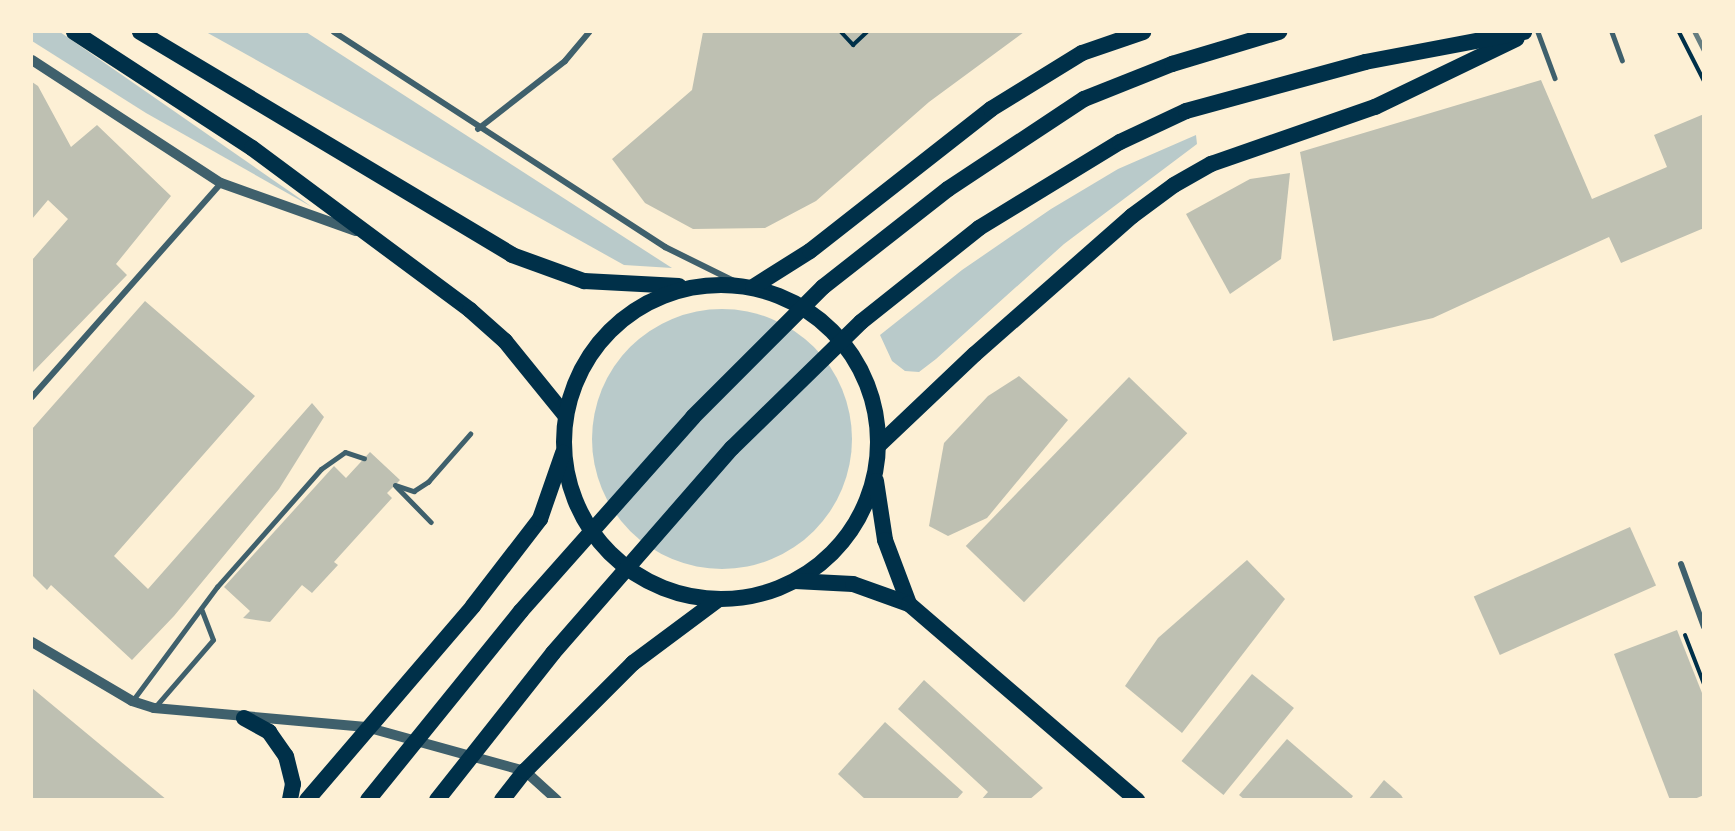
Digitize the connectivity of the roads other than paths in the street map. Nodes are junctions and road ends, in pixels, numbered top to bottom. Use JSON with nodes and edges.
{"nodes":[{"id":1,"x":74,"y":32,"type":"edge"},
{"id":2,"x":140,"y":32,"type":"edge"},
{"id":3,"x":334,"y":32,"type":"edge"},
{"id":4,"x":589,"y":32,"type":"edge"},
{"id":5,"x":1143,"y":32,"type":"edge"},
{"id":6,"x":1279,"y":32,"type":"edge"},
{"id":7,"x":1524,"y":32,"type":"edge"},
{"id":8,"x":1532,"y":32,"type":"edge"},
{"id":9,"x":1538,"y":32,"type":"edge"},
{"id":10,"x":1612,"y":32,"type":"edge"},
{"id":11,"x":32,"y":60,"type":"edge"},
{"id":12,"x":1622,"y":60,"type":"dead end"},
{"id":13,"x":1555,"y":78,"type":"dead end"},
{"id":14,"x":478,"y":129,"type":"junction"},
{"id":15,"x":221,"y":183,"type":"junction"},
{"id":16,"x":368,"y":235,"type":"junction"},
{"id":17,"x":692,"y":286,"type":"junction"},
{"id":18,"x":748,"y":287,"type":"junction"},
{"id":19,"x":32,"y":397,"type":"edge"},
{"id":20,"x":565,"y":416,"type":"junction"},
{"id":21,"x":470,"y":434,"type":"dead end"},
{"id":22,"x":879,"y":445,"type":"junction"},
{"id":23,"x":564,"y":450,"type":"junction"},
{"id":24,"x":364,"y":458,"type":"dead end"},
{"id":25,"x":876,"y":473,"type":"junction"},
{"id":26,"x":431,"y":522,"type":"dead end"},
{"id":27,"x":1681,"y":564,"type":"dead end"},
{"id":28,"x":795,"y":581,"type":"junction"},
{"id":29,"x":718,"y":599,"type":"junction"},
{"id":30,"x":909,"y":604,"type":"junction"},
{"id":31,"x":202,"y":611,"type":"junction"},
{"id":32,"x":1704,"y":627,"type":"edge"},
{"id":33,"x":32,"y":642,"type":"edge"},
{"id":34,"x":132,"y":701,"type":"junction"},
{"id":35,"x":154,"y":708,"type":"junction"},
{"id":36,"x":244,"y":717,"type":"junction"},
{"id":37,"x":366,"y":727,"type":"junction"},
{"id":38,"x":525,"y":771,"type":"junction"},
{"id":39,"x":290,"y":800,"type":"edge"},
{"id":40,"x":307,"y":800,"type":"edge"},
{"id":41,"x":368,"y":800,"type":"edge"},
{"id":42,"x":437,"y":800,"type":"edge"},
{"id":43,"x":502,"y":800,"type":"edge"},
{"id":44,"x":557,"y":800,"type":"edge"},
{"id":45,"x":1137,"y":800,"type":"edge"}],
"edges":[{"from":1,"to":16,"type":"highway"},
{"from":2,"to":17,"type":"highway"},
{"from":3,"to":14,"type":"street"},
{"from":4,"to":14,"type":"street"},
{"from":5,"to":18,"type":"highway"},
{"from":6,"to":41,"type":"highway"},
{"from":7,"to":42,"type":"highway"},
{"from":8,"to":22,"type":"highway"},
{"from":9,"to":13,"type":"lane"},
{"from":10,"to":12,"type":"lane"},
{"from":11,"to":15,"type":"street"},
{"from":14,"to":18,"type":"street"},
{"from":15,"to":16,"type":"street"},
{"from":15,"to":19,"type":"street"},
{"from":16,"to":20,"type":"highway"},
{"from":17,"to":18,"type":"highway"},
{"from":17,"to":20,"type":"highway"},
{"from":18,"to":22,"type":"highway"},
{"from":20,"to":23,"type":"highway"},
{"from":21,"to":26,"type":"lane"},
{"from":22,"to":25,"type":"highway"},
{"from":23,"to":29,"type":"highway"},
{"from":23,"to":37,"type":"highway"},
{"from":24,"to":31,"type":"lane"},
{"from":25,"to":28,"type":"highway"},
{"from":25,"to":30,"type":"highway"},
{"from":27,"to":32,"type":"street"},
{"from":28,"to":29,"type":"highway"},
{"from":28,"to":30,"type":"highway"},
{"from":29,"to":38,"type":"highway"},
{"from":30,"to":45,"type":"highway"},
{"from":31,"to":34,"type":"lane"},
{"from":31,"to":35,"type":"lane"},
{"from":33,"to":34,"type":"street"},
{"from":34,"to":35,"type":"street"},
{"from":35,"to":36,"type":"street"},
{"from":36,"to":37,"type":"street"},
{"from":36,"to":39,"type":"highway"},
{"from":37,"to":38,"type":"street"},
{"from":37,"to":40,"type":"highway"},
{"from":38,"to":43,"type":"highway"},
{"from":38,"to":44,"type":"street"}]}
